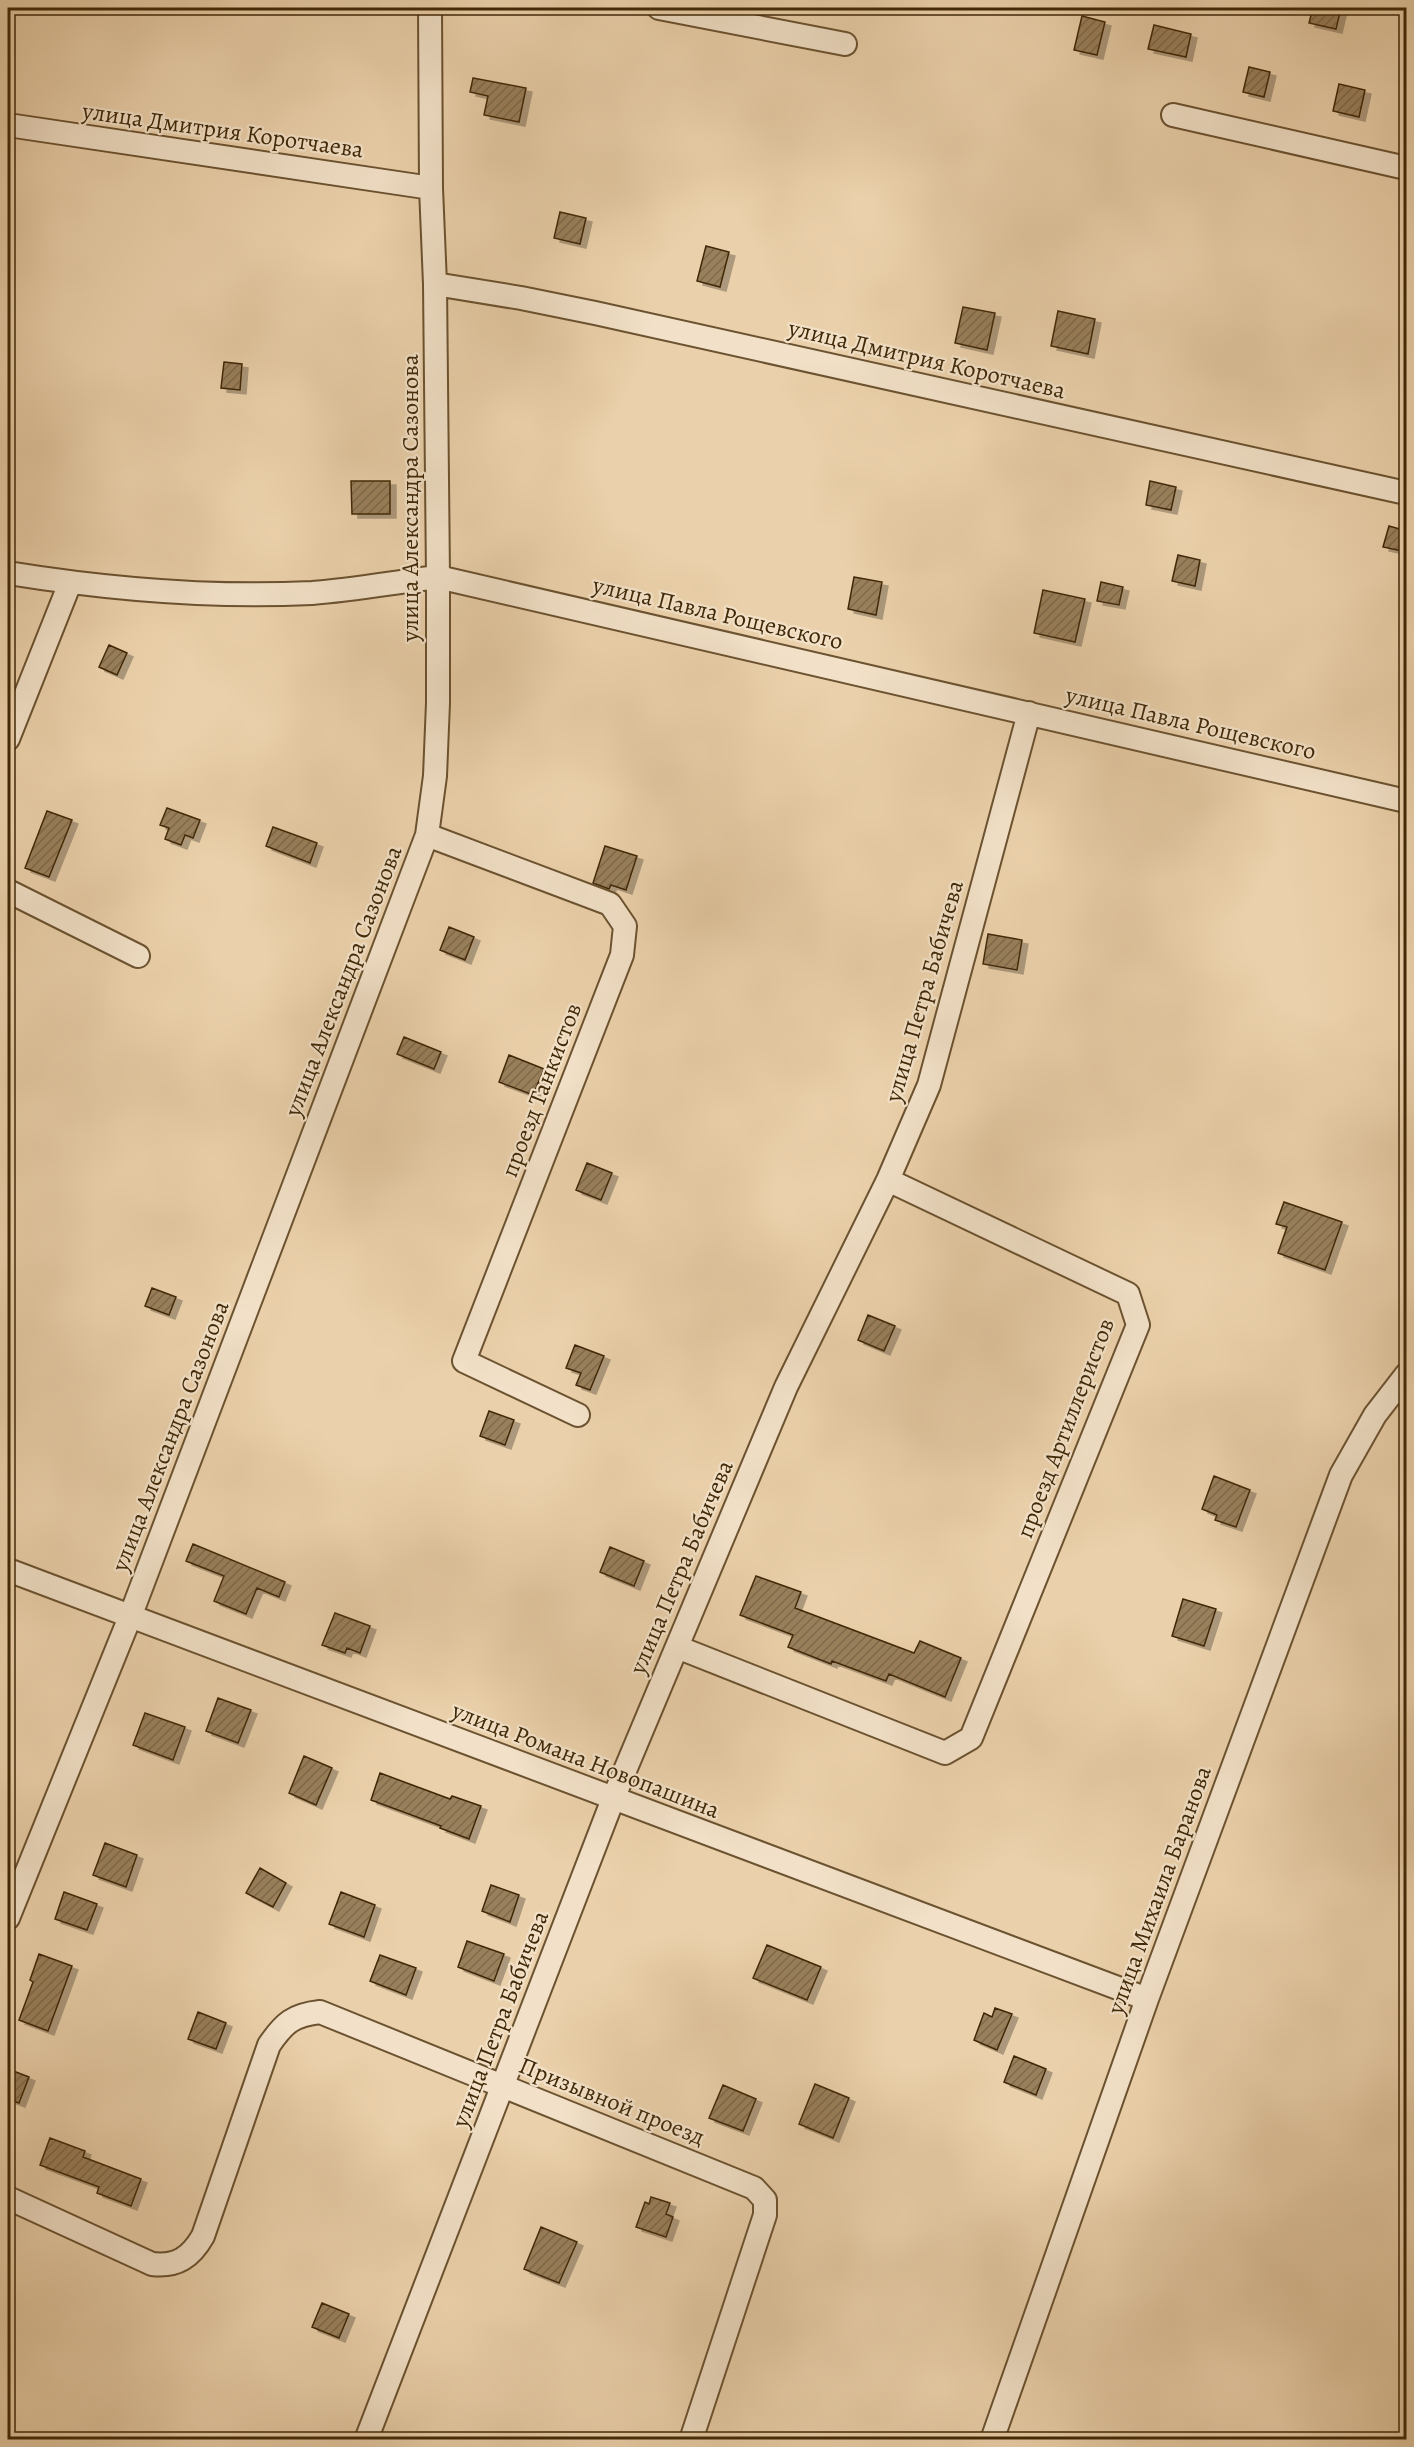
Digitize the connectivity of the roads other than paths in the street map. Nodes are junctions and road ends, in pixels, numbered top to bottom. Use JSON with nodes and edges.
{"nodes":[{"id":1,"x":430,"y":8,"type":"edge"},
{"id":2,"x":659,"y":8,"type":"edge"},
{"id":3,"x":845,"y":44,"type":"dead end"},
{"id":4,"x":1173,"y":115,"type":"dead end"},
{"id":5,"x":8,"y":125,"type":"edge"},
{"id":6,"x":1407,"y":168,"type":"edge"},
{"id":7,"x":431,"y":188,"type":"junction"},
{"id":8,"x":435,"y":284,"type":"junction"},
{"id":9,"x":1407,"y":493,"type":"edge"},
{"id":10,"x":8,"y":573,"type":"edge"},
{"id":11,"x":438,"y":577,"type":"junction"},
{"id":12,"x":70,"y":583,"type":"junction"},
{"id":13,"x":1029,"y":712,"type":"junction"},
{"id":14,"x":8,"y":739,"type":"edge"},
{"id":15,"x":1407,"y":801,"type":"edge"},
{"id":16,"x":427,"y":834,"type":"junction"},
{"id":17,"x":8,"y":891,"type":"edge"},
{"id":18,"x":138,"y":956,"type":"dead end"},
{"id":19,"x":888,"y":1180,"type":"junction"},
{"id":20,"x":1407,"y":1375,"type":"edge"},
{"id":21,"x":578,"y":1415,"type":"dead end"},
{"id":22,"x":8,"y":1570,"type":"edge"},
{"id":23,"x":130,"y":1617,"type":"junction"},
{"id":24,"x":677,"y":1647,"type":"junction"},
{"id":25,"x":613,"y":1799,"type":"junction"},
{"id":26,"x":8,"y":1918,"type":"edge"},
{"id":27,"x":1147,"y":2000,"type":"junction"},
{"id":28,"x":503,"y":2087,"type":"junction"},
{"id":29,"x":8,"y":2198,"type":"edge"},
{"id":30,"x":366,"y":2439,"type":"edge"},
{"id":31,"x":691,"y":2439,"type":"edge"},
{"id":32,"x":992,"y":2439,"type":"edge"}],
"edges":[{"from":1,"to":7,"type":"street","name":"улица Александра Сазонова"},
{"from":2,"to":3,"type":"street"},
{"from":4,"to":6,"type":"street"},
{"from":5,"to":7,"type":"street","name":"улица Дмитрия Коротчаева"},
{"from":7,"to":8,"type":"street","name":"улица Александра Сазонова"},
{"from":8,"to":9,"type":"street","name":"улица Дмитрия Коротчаева"},
{"from":8,"to":11,"type":"street","name":"улица Александра Сазонова"},
{"from":10,"to":12,"type":"street","name":"улица Павла Рощевского"},
{"from":11,"to":12,"type":"street","name":"улица Павла Рощевского"},
{"from":11,"to":13,"type":"street","name":"улица Павла Рощевского"},
{"from":11,"to":16,"type":"street","name":"улица Александра Сазонова"},
{"from":12,"to":14,"type":"street"},
{"from":13,"to":15,"type":"street","name":"улица Павла Рощевского"},
{"from":13,"to":19,"type":"street","name":"улица Петра Бабичева"},
{"from":16,"to":21,"type":"street","name":"проезд Танкистов"},
{"from":16,"to":23,"type":"street","name":"улица Александра Сазонова"},
{"from":17,"to":18,"type":"street"},
{"from":19,"to":24,"type":"street","name":"улица Петра Бабичева"},
{"from":19,"to":24,"type":"street","name":"проезд Артиллеристов"},
{"from":20,"to":27,"type":"street","name":"улица Михаила Баранова"},
{"from":22,"to":23,"type":"street","name":"улица Романа Новопашина"},
{"from":23,"to":25,"type":"street","name":"улица Романа Новопашина"},
{"from":23,"to":26,"type":"street","name":"улица Александра Сазонова"},
{"from":24,"to":25,"type":"street","name":"улица Петра Бабичева"},
{"from":25,"to":27,"type":"street","name":"улица Романа Новопашина"},
{"from":25,"to":28,"type":"street","name":"улица Петра Бабичева"},
{"from":27,"to":32,"type":"street","name":"улица Михаила Баранова"},
{"from":28,"to":29,"type":"street","name":"Призывной проезд"},
{"from":28,"to":30,"type":"street","name":"улица Петра Бабичева"},
{"from":28,"to":31,"type":"street","name":"Призывной проезд"}]}
